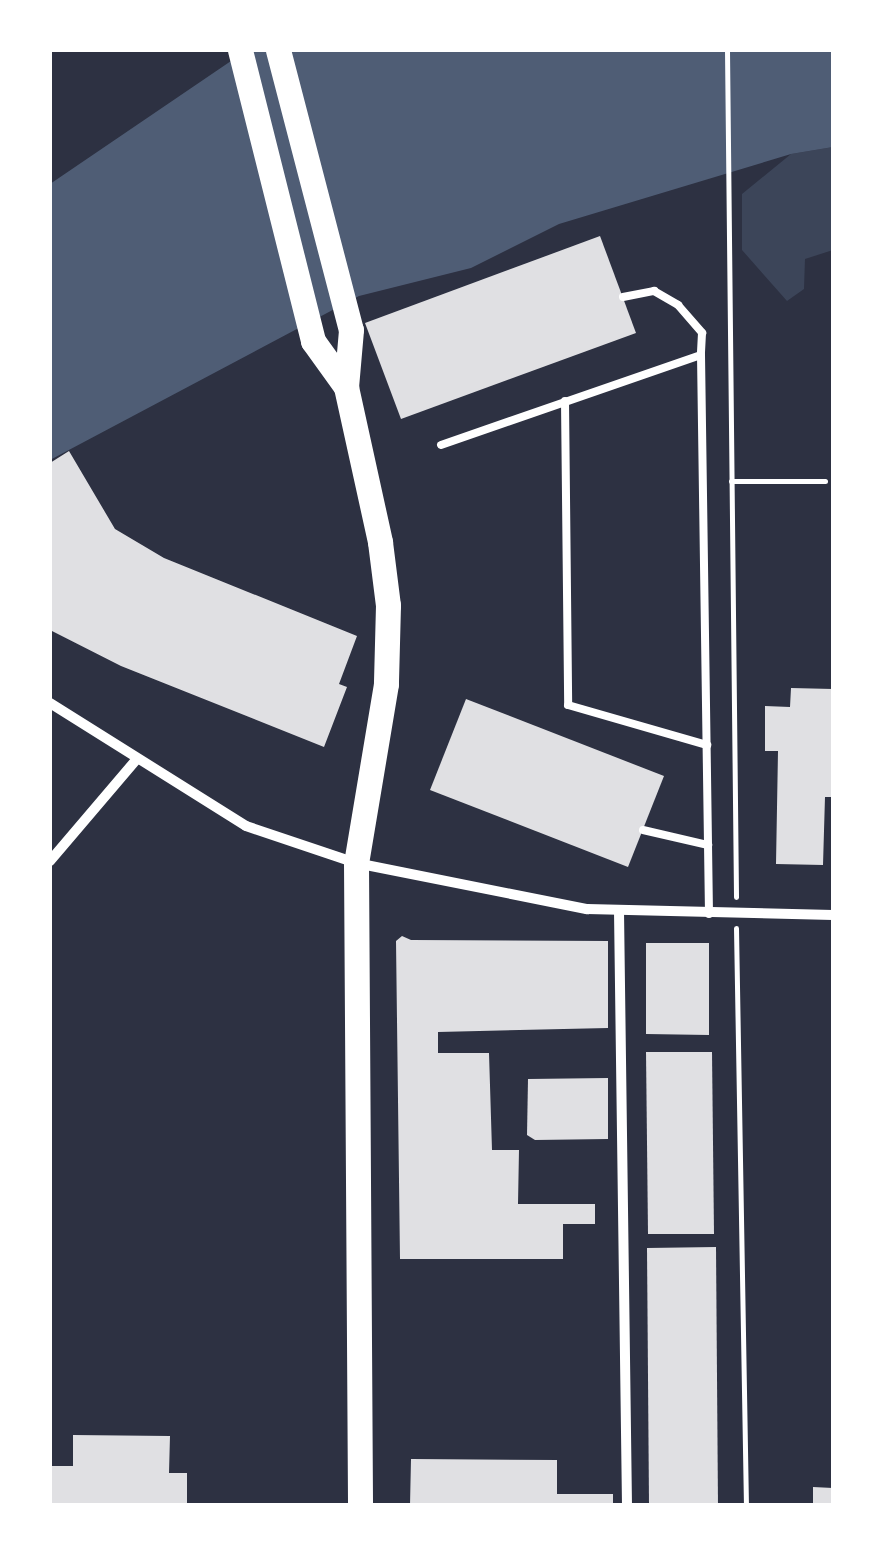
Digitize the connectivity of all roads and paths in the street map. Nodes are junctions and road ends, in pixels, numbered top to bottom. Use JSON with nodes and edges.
{"nodes":[{"id":1,"x":240,"y":50,"type":"edge"},
{"id":2,"x":278,"y":50,"type":"edge"},
{"id":3,"x":727,"y":50,"type":"edge"},
{"id":4,"x":623,"y":297,"type":"dead end"},
{"id":5,"x":701,"y":356,"type":"junction"},
{"id":6,"x":346,"y":387,"type":"junction"},
{"id":7,"x":565,"y":401,"type":"junction"},
{"id":8,"x":441,"y":445,"type":"dead end"},
{"id":9,"x":731,"y":481,"type":"junction"},
{"id":10,"x":825,"y":481,"type":"dead end"},
{"id":11,"x":50,"y":703,"type":"edge"},
{"id":12,"x":707,"y":745,"type":"junction"},
{"id":13,"x":136,"y":760,"type":"junction"},
{"id":14,"x":643,"y":830,"type":"dead end"},
{"id":15,"x":708,"y":844,"type":"junction"},
{"id":16,"x":50,"y":861,"type":"edge"},
{"id":17,"x":356,"y":863,"type":"junction"},
{"id":18,"x":620,"y":911,"type":"junction"},
{"id":19,"x":709,"y":914,"type":"junction"},
{"id":20,"x":736,"y":915,"type":"junction"},
{"id":21,"x":833,"y":915,"type":"edge"},
{"id":22,"x":360,"y":1505,"type":"edge"},
{"id":23,"x":627,"y":1505,"type":"edge"},
{"id":24,"x":746,"y":1505,"type":"edge"}],
"edges":[{"from":1,"to":6,"type":"main road"},
{"from":2,"to":6,"type":"main road"},
{"from":3,"to":9,"type":"path"},
{"from":4,"to":5,"type":"lane"},
{"from":5,"to":7,"type":"lane"},
{"from":5,"to":12,"type":"lane"},
{"from":6,"to":17,"type":"main road"},
{"from":7,"to":8,"type":"lane"},
{"from":7,"to":12,"type":"lane"},
{"from":9,"to":10,"type":"path"},
{"from":9,"to":20,"type":"path"},
{"from":11,"to":13,"type":"street"},
{"from":12,"to":15,"type":"lane"},
{"from":13,"to":16,"type":"street"},
{"from":13,"to":17,"type":"street"},
{"from":14,"to":15,"type":"lane"},
{"from":15,"to":19,"type":"lane"},
{"from":17,"to":18,"type":"street"},
{"from":17,"to":22,"type":"main road"},
{"from":18,"to":19,"type":"street"},
{"from":18,"to":23,"type":"street"},
{"from":19,"to":20,"type":"street"},
{"from":20,"to":21,"type":"street"},
{"from":20,"to":24,"type":"path"}]}
